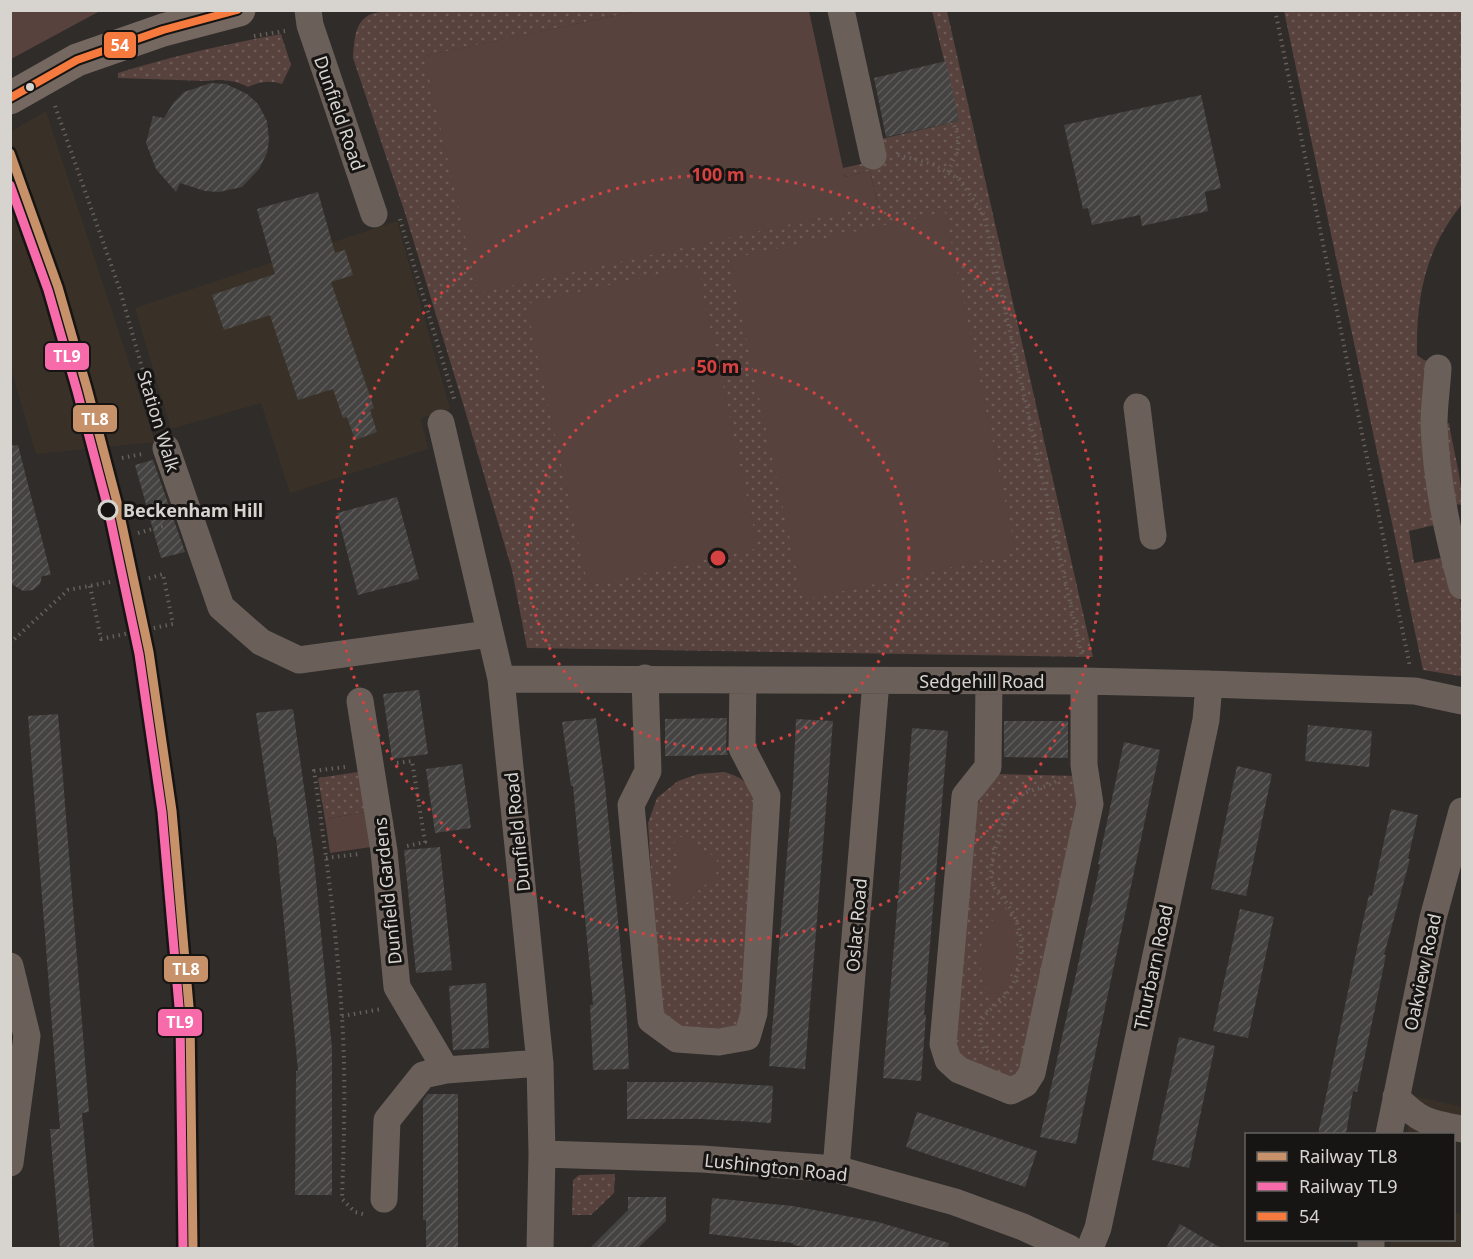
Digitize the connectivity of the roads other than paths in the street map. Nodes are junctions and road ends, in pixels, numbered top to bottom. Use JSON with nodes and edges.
{"nodes":[{"id":1,"x":308,"y":10,"type":"edge"},
{"id":2,"x":841,"y":10,"type":"edge"},
{"id":3,"x":231,"y":11,"type":"edge"},
{"id":4,"x":13,"y":97,"type":"edge"},
{"id":5,"x":873,"y":156,"type":"road end"},
{"id":6,"x":387,"y":216,"type":"road end"},
{"id":7,"x":1438,"y":368,"type":"dead end"},
{"id":8,"x":1137,"y":407,"type":"dead end"},
{"id":9,"x":449,"y":415,"type":"road end"},
{"id":10,"x":166,"y":448,"type":"road end"},
{"id":11,"x":1153,"y":536,"type":"dead end"},
{"id":12,"x":1462,"y":586,"type":"edge"},
{"id":13,"x":489,"y":634,"type":"junction"},
{"id":14,"x":645,"y":678,"type":"junction"},
{"id":15,"x":501,"y":680,"type":"junction"},
{"id":16,"x":743,"y":680,"type":"junction"},
{"id":17,"x":876,"y":681,"type":"junction"},
{"id":18,"x":1084,"y":681,"type":"junction"},
{"id":19,"x":989,"y":682,"type":"junction"},
{"id":20,"x":1209,"y":684,"type":"junction"},
{"id":21,"x":360,"y":701,"type":"dead end"},
{"id":22,"x":1462,"y":701,"type":"edge"},
{"id":23,"x":1462,"y":812,"type":"edge"},
{"id":24,"x":10,"y":966,"type":"edge"},
{"id":25,"x":540,"y":1063,"type":"junction"},
{"id":26,"x":446,"y":1070,"type":"junction"},
{"id":27,"x":1396,"y":1097,"type":"junction"},
{"id":28,"x":1462,"y":1129,"type":"edge"},
{"id":29,"x":1389,"y":1133,"type":"edge"},
{"id":30,"x":542,"y":1154,"type":"junction"},
{"id":31,"x":10,"y":1163,"type":"edge"},
{"id":32,"x":836,"y":1169,"type":"junction"},
{"id":33,"x":384,"y":1198,"type":"road end"},
{"id":34,"x":540,"y":1248,"type":"edge"},
{"id":35,"x":1069,"y":1248,"type":"edge"},
{"id":36,"x":1090,"y":1248,"type":"edge"}],
"edges":[{"from":1,"to":6,"type":"street","name":"Dunfield Road"},
{"from":2,"to":5,"type":"street"},
{"from":3,"to":4,"type":"main road"},
{"from":7,"to":12,"type":"street"},
{"from":8,"to":11,"type":"street"},
{"from":9,"to":13,"type":"street","name":"Dunfield Road"},
{"from":10,"to":13,"type":"street","name":"Station Walk"},
{"from":13,"to":15,"type":"street","name":"Dunfield Road"},
{"from":14,"to":15,"type":"street","name":"Sedgehill Road"},
{"from":14,"to":16,"type":"street","name":"Sedgehill Road"},
{"from":14,"to":16,"type":"street"},
{"from":15,"to":25,"type":"street","name":"Dunfield Road"},
{"from":16,"to":17,"type":"street","name":"Sedgehill Road"},
{"from":17,"to":19,"type":"street","name":"Sedgehill Road"},
{"from":17,"to":32,"type":"street","name":"Oslac Road"},
{"from":18,"to":19,"type":"street","name":"Sedgehill Road"},
{"from":18,"to":19,"type":"street"},
{"from":18,"to":20,"type":"street","name":"Sedgehill Road"},
{"from":20,"to":22,"type":"street","name":"Sedgehill Road"},
{"from":20,"to":36,"type":"street","name":"Thurbarn Road"},
{"from":21,"to":26,"type":"street","name":"Dunfield Gardens"},
{"from":23,"to":27,"type":"street","name":"Oakview Road"},
{"from":24,"to":31,"type":"street"},
{"from":25,"to":26,"type":"street"},
{"from":25,"to":30,"type":"street","name":"Dunfield Road"},
{"from":26,"to":33,"type":"street"},
{"from":27,"to":28,"type":"street"},
{"from":27,"to":29,"type":"street","name":"Oakview Road"},
{"from":30,"to":32,"type":"street","name":"Lushington Road"},
{"from":30,"to":34,"type":"street","name":"Dunfield Road"},
{"from":32,"to":35,"type":"street","name":"Lushington Road"}]}
